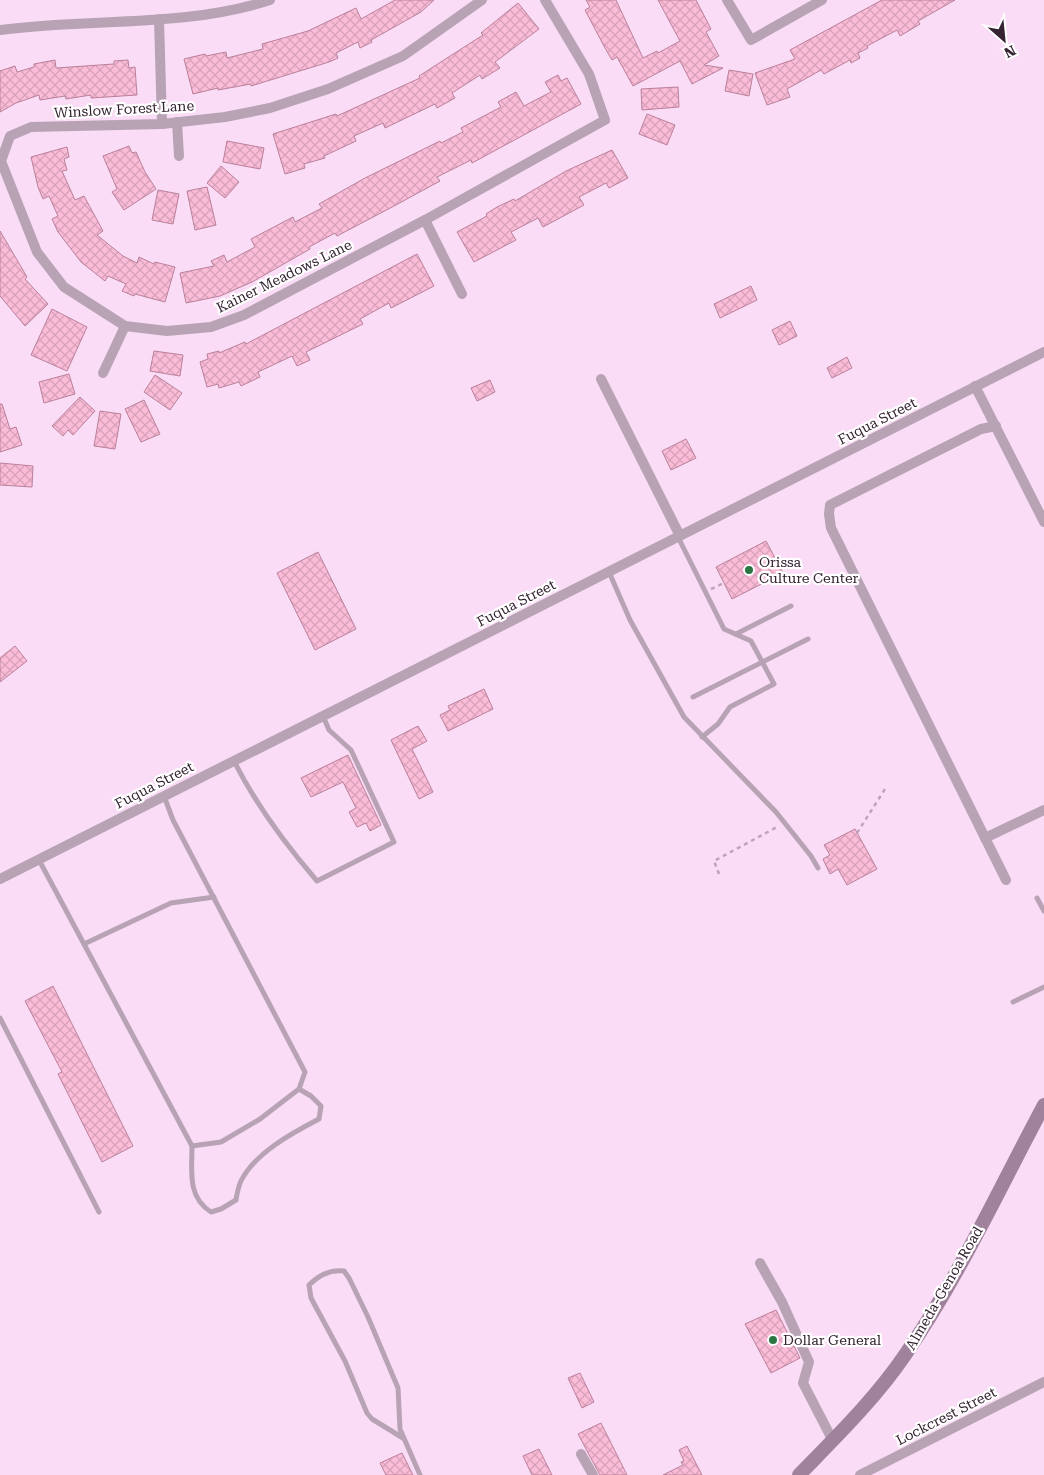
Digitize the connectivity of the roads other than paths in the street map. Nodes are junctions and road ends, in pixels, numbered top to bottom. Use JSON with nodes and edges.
{"nodes":[{"id":1,"x":270,"y":0,"type":"edge"},
{"id":2,"x":482,"y":0,"type":"edge"},
{"id":3,"x":545,"y":0,"type":"edge"},
{"id":4,"x":727,"y":0,"type":"edge"},
{"id":5,"x":822,"y":0,"type":"edge"},
{"id":6,"x":159,"y":19,"type":"junction"},
{"id":7,"x":0,"y":30,"type":"edge"},
{"id":8,"x":178,"y":122,"type":"junction"},
{"id":9,"x":162,"y":124,"type":"junction"},
{"id":10,"x":10,"y":136,"type":"joint"},
{"id":11,"x":179,"y":156,"type":"dead end"},
{"id":12,"x":425,"y":220,"type":"junction"},
{"id":13,"x":462,"y":294,"type":"dead end"},
{"id":14,"x":125,"y":326,"type":"junction"},
{"id":15,"x":1044,"y":352,"type":"edge"},
{"id":16,"x":103,"y":373,"type":"dead end"},
{"id":17,"x":600,"y":379,"type":"dead end"},
{"id":18,"x":975,"y":386,"type":"junction"},
{"id":19,"x":996,"y":426,"type":"junction"},
{"id":20,"x":1044,"y":522,"type":"edge"},
{"id":21,"x":679,"y":537,"type":"junction"},
{"id":22,"x":609,"y":572,"type":"junction"},
{"id":23,"x":791,"y":606,"type":"dead end"},
{"id":24,"x":736,"y":634,"type":"junction"},
{"id":25,"x":808,"y":639,"type":"dead end"},
{"id":26,"x":762,"y":662,"type":"junction"},
{"id":27,"x":693,"y":697,"type":"dead end"},
{"id":28,"x":323,"y":716,"type":"junction"},
{"id":29,"x":702,"y":737,"type":"junction"},
{"id":30,"x":234,"y":761,"type":"junction"},
{"id":31,"x":164,"y":796,"type":"junction"},
{"id":32,"x":1044,"y":810,"type":"edge"},
{"id":33,"x":985,"y":838,"type":"junction"},
{"id":34,"x":39,"y":859,"type":"junction"},
{"id":35,"x":818,"y":868,"type":"dead end"},
{"id":36,"x":0,"y":879,"type":"edge"},
{"id":37,"x":1006,"y":880,"type":"dead end"},
{"id":38,"x":214,"y":897,"type":"junction"},
{"id":39,"x":1037,"y":898,"type":"dead end"},
{"id":40,"x":1044,"y":911,"type":"edge"},
{"id":41,"x":84,"y":944,"type":"junction"},
{"id":42,"x":1044,"y":987,"type":"edge"},
{"id":43,"x":1013,"y":1002,"type":"dead end"},
{"id":44,"x":0,"y":1018,"type":"edge"},
{"id":45,"x":299,"y":1089,"type":"junction"},
{"id":46,"x":1044,"y":1105,"type":"edge"},
{"id":47,"x":192,"y":1146,"type":"junction"},
{"id":48,"x":99,"y":1212,"type":"dead end"},
{"id":49,"x":760,"y":1263,"type":"dead end"},
{"id":50,"x":1044,"y":1382,"type":"edge"},
{"id":51,"x":403,"y":1438,"type":"junction"},
{"id":52,"x":833,"y":1441,"type":"junction"},
{"id":53,"x":581,"y":1454,"type":"dead end"},
{"id":54,"x":420,"y":1475,"type":"edge"},
{"id":55,"x":593,"y":1475,"type":"edge"},
{"id":56,"x":800,"y":1475,"type":"edge"},
{"id":57,"x":860,"y":1475,"type":"edge"}],
"edges":[{"from":1,"to":6,"type":"street"},
{"from":2,"to":8,"type":"street","name":"Winslow Forest Lane"},
{"from":3,"to":12,"type":"street","name":"Kainer Meadows Lane"},
{"from":4,"to":5,"type":"street"},
{"from":6,"to":7,"type":"street"},
{"from":6,"to":9,"type":"street"},
{"from":8,"to":9,"type":"street","name":"Winslow Forest Lane"},
{"from":8,"to":11,"type":"street"},
{"from":9,"to":10,"type":"street","name":"Winslow Forest Lane"},
{"from":10,"to":14,"type":"street","name":"Kainer Meadows Lane"},
{"from":12,"to":13,"type":"street"},
{"from":12,"to":14,"type":"street","name":"Kainer Meadows Lane"},
{"from":14,"to":16,"type":"street"},
{"from":15,"to":18,"type":"street","name":"Fuqua Street"},
{"from":17,"to":21,"type":"street"},
{"from":18,"to":19,"type":"street"},
{"from":18,"to":21,"type":"street","name":"Fuqua Street"},
{"from":19,"to":20,"type":"street"},
{"from":19,"to":33,"type":"street"},
{"from":21,"to":22,"type":"street","name":"Fuqua Street"},
{"from":21,"to":24,"type":"lane"},
{"from":22,"to":28,"type":"street","name":"Fuqua Street"},
{"from":22,"to":29,"type":"lane"},
{"from":23,"to":24,"type":"lane"},
{"from":24,"to":26,"type":"lane"},
{"from":25,"to":26,"type":"lane"},
{"from":26,"to":27,"type":"lane"},
{"from":26,"to":29,"type":"lane"},
{"from":28,"to":30,"type":"street","name":"Fuqua Street"},
{"from":28,"to":30,"type":"lane"},
{"from":29,"to":35,"type":"lane"},
{"from":30,"to":31,"type":"street","name":"Fuqua Street"},
{"from":31,"to":34,"type":"street","name":"Fuqua Street"},
{"from":31,"to":38,"type":"lane"},
{"from":32,"to":33,"type":"street"},
{"from":33,"to":37,"type":"street"},
{"from":34,"to":36,"type":"street","name":"Fuqua Street"},
{"from":34,"to":41,"type":"lane"},
{"from":38,"to":41,"type":"lane"},
{"from":38,"to":45,"type":"lane"},
{"from":39,"to":40,"type":"lane"},
{"from":41,"to":47,"type":"lane"},
{"from":42,"to":43,"type":"lane"},
{"from":44,"to":48,"type":"lane"},
{"from":45,"to":47,"type":"lane"},
{"from":45,"to":47,"type":"lane"},
{"from":46,"to":52,"type":"main road","name":"Almeda-Genoa Road"},
{"from":49,"to":52,"type":"street"},
{"from":50,"to":57,"type":"street","name":"Lockcrest Street"},
{"from":51,"to":51,"type":"lane"},
{"from":51,"to":54,"type":"lane"},
{"from":52,"to":56,"type":"main road","name":"Almeda-Genoa Road"},
{"from":53,"to":55,"type":"street"}]}
